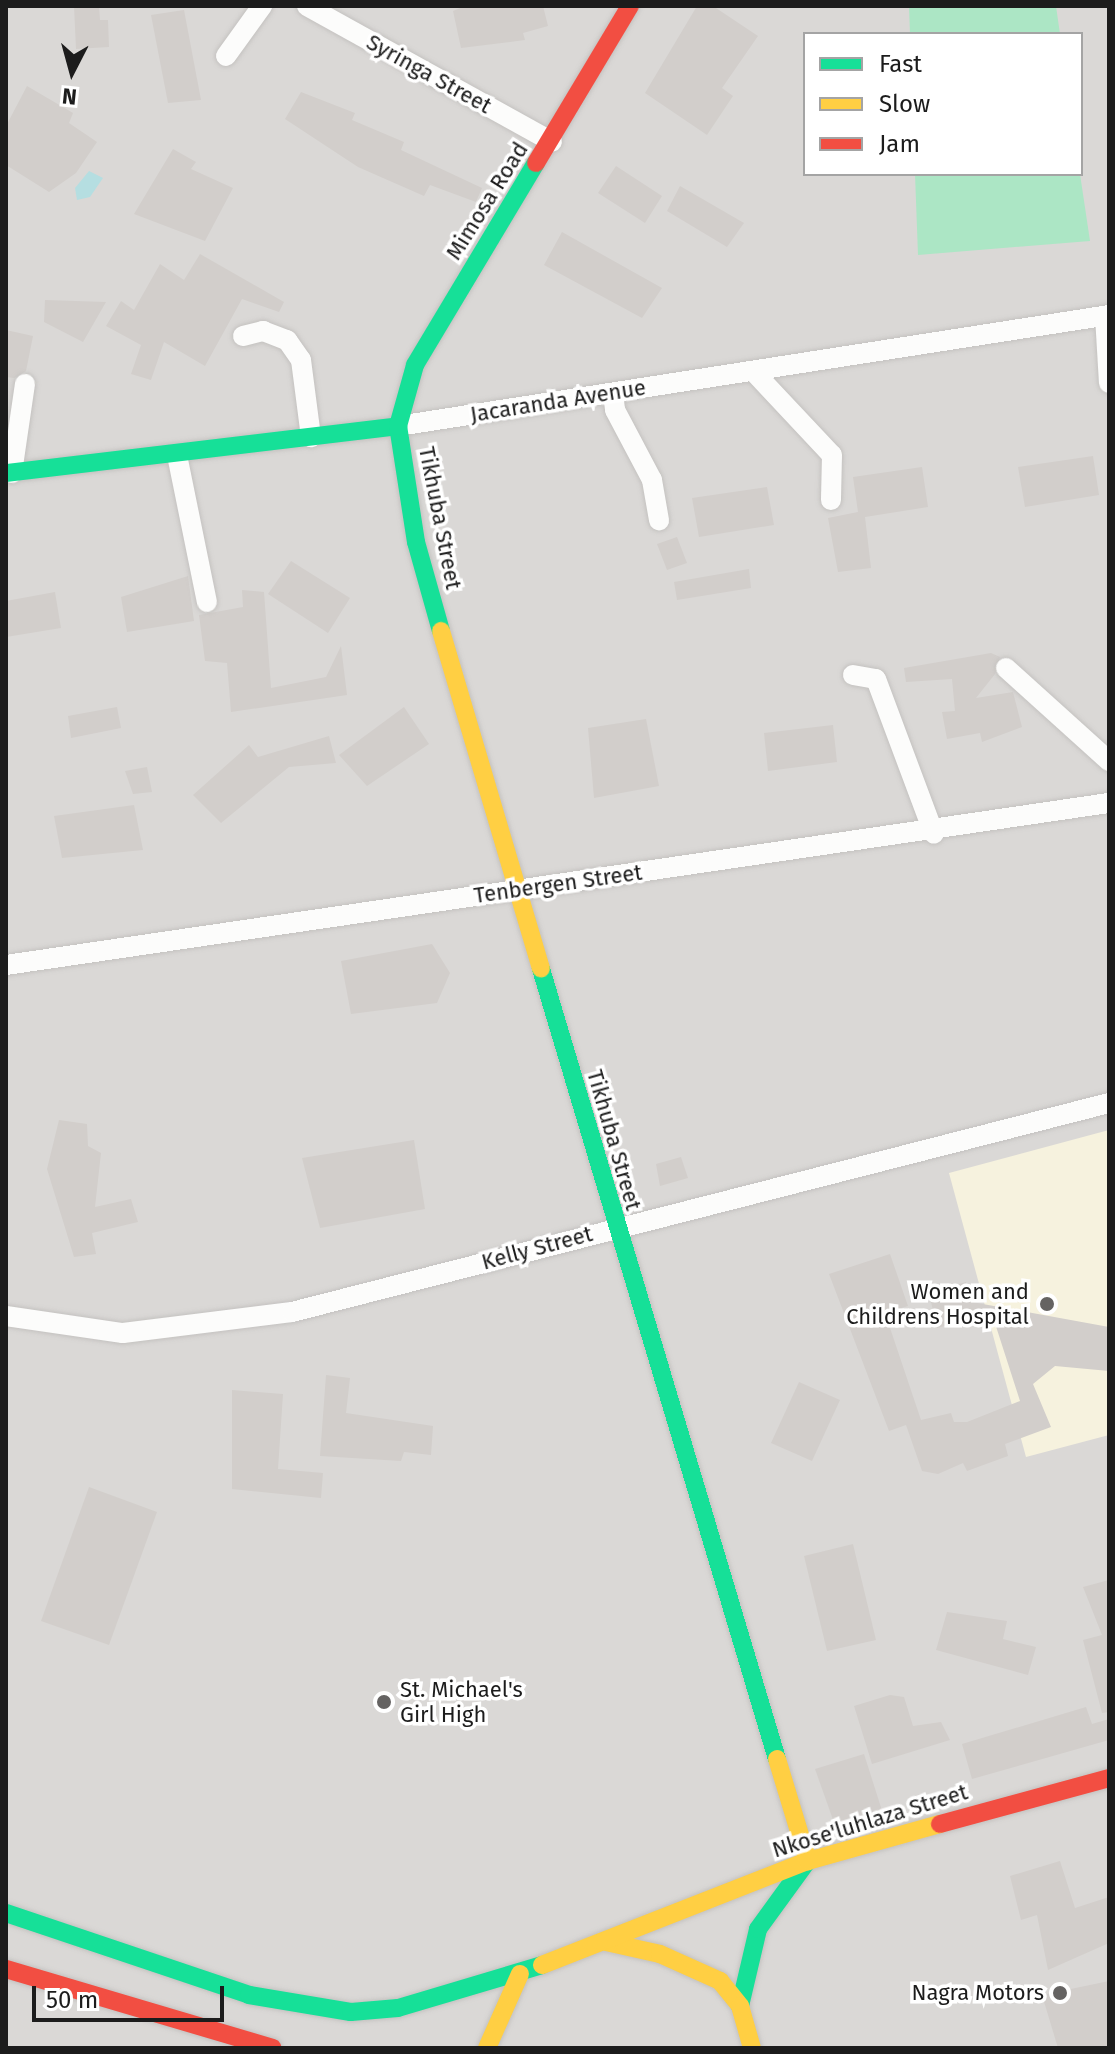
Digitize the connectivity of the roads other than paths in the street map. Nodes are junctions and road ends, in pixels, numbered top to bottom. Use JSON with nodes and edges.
{"nodes":[{"id":1,"x":262,"y":6,"type":"edge"},
{"id":2,"x":307,"y":6,"type":"edge"},
{"id":3,"x":630,"y":6,"type":"edge"},
{"id":4,"x":226,"y":56,"type":"dead end"},
{"id":5,"x":552,"y":142,"type":"junction"},
{"id":6,"x":1107,"y":316,"type":"edge"},
{"id":7,"x":243,"y":336,"type":"dead end"},
{"id":8,"x":753,"y":371,"type":"junction"},
{"id":9,"x":1109,"y":383,"type":"edge"},
{"id":10,"x":25,"y":384,"type":"dead end"},
{"id":11,"x":613,"y":393,"type":"junction"},
{"id":12,"x":398,"y":426,"type":"junction"},
{"id":13,"x":311,"y":437,"type":"junction"},
{"id":14,"x":177,"y":455,"type":"junction"},
{"id":15,"x":9,"y":473,"type":"edge"},
{"id":16,"x":831,"y":500,"type":"dead end"},
{"id":17,"x":659,"y":520,"type":"dead end"},
{"id":18,"x":207,"y":602,"type":"dead end"},
{"id":19,"x":1006,"y":668,"type":"dead end"},
{"id":20,"x":853,"y":675,"type":"dead end"},
{"id":21,"x":1109,"y":761,"type":"edge"},
{"id":22,"x":1109,"y":803,"type":"edge"},
{"id":23,"x":934,"y":834,"type":"junction"},
{"id":24,"x":518,"y":888,"type":"junction"},
{"id":25,"x":6,"y":965,"type":"edge"},
{"id":26,"x":1109,"y":1103,"type":"edge"},
{"id":27,"x":614,"y":1228,"type":"junction"},
{"id":28,"x":6,"y":1316,"type":"edge"},
{"id":29,"x":1109,"y":1778,"type":"edge"},
{"id":30,"x":808,"y":1861,"type":"junction"},
{"id":31,"x":6,"y":1913,"type":"edge"},
{"id":32,"x":606,"y":1942,"type":"junction"},
{"id":33,"x":6,"y":1969,"type":"edge"},
{"id":34,"x":520,"y":1974,"type":"junction"},
{"id":35,"x":740,"y":2006,"type":"junction"},
{"id":36,"x":273,"y":2048,"type":"edge"},
{"id":37,"x":487,"y":2048,"type":"edge"},
{"id":38,"x":752,"y":2048,"type":"edge"}],
"edges":[{"from":1,"to":4,"type":"street"},
{"from":2,"to":5,"type":"street","name":"Syringa Street"},
{"from":3,"to":5,"type":"street","name":"Mimosa Road"},
{"from":5,"to":12,"type":"street","name":"Mimosa Road"},
{"from":6,"to":8,"type":"street","name":"Jacaranda Avenue"},
{"from":6,"to":9,"type":"street"},
{"from":7,"to":13,"type":"street"},
{"from":8,"to":11,"type":"street","name":"Jacaranda Avenue"},
{"from":8,"to":16,"type":"street"},
{"from":10,"to":15,"type":"street"},
{"from":11,"to":12,"type":"street","name":"Jacaranda Avenue"},
{"from":11,"to":17,"type":"street"},
{"from":12,"to":13,"type":"street","name":"Jacaranda Avenue"},
{"from":12,"to":24,"type":"street","name":"Tikhuba Street"},
{"from":13,"to":14,"type":"street","name":"Jacaranda Avenue"},
{"from":14,"to":15,"type":"street","name":"Jacaranda Avenue"},
{"from":14,"to":18,"type":"street"},
{"from":19,"to":21,"type":"street"},
{"from":20,"to":23,"type":"street"},
{"from":22,"to":23,"type":"street","name":"Tenbergen Street"},
{"from":23,"to":24,"type":"street","name":"Tenbergen Street"},
{"from":24,"to":25,"type":"street","name":"Tenbergen Street"},
{"from":24,"to":27,"type":"street","name":"Tikhuba Street"},
{"from":26,"to":27,"type":"street","name":"Kelly Street"},
{"from":27,"to":28,"type":"street","name":"Kelly Street"},
{"from":27,"to":30,"type":"street","name":"Tikhuba Street"},
{"from":29,"to":30,"type":"street","name":"Nkose'luhlaza Street"},
{"from":30,"to":32,"type":"street","name":"Nkose'luhlaza Street"},
{"from":30,"to":35,"type":"street"},
{"from":31,"to":34,"type":"street","name":"Nkose'luhlaza Street"},
{"from":32,"to":34,"type":"street","name":"Nkose'luhlaza Street"},
{"from":32,"to":35,"type":"street"},
{"from":33,"to":36,"type":"street"},
{"from":34,"to":37,"type":"street"},
{"from":35,"to":38,"type":"street"}]}
